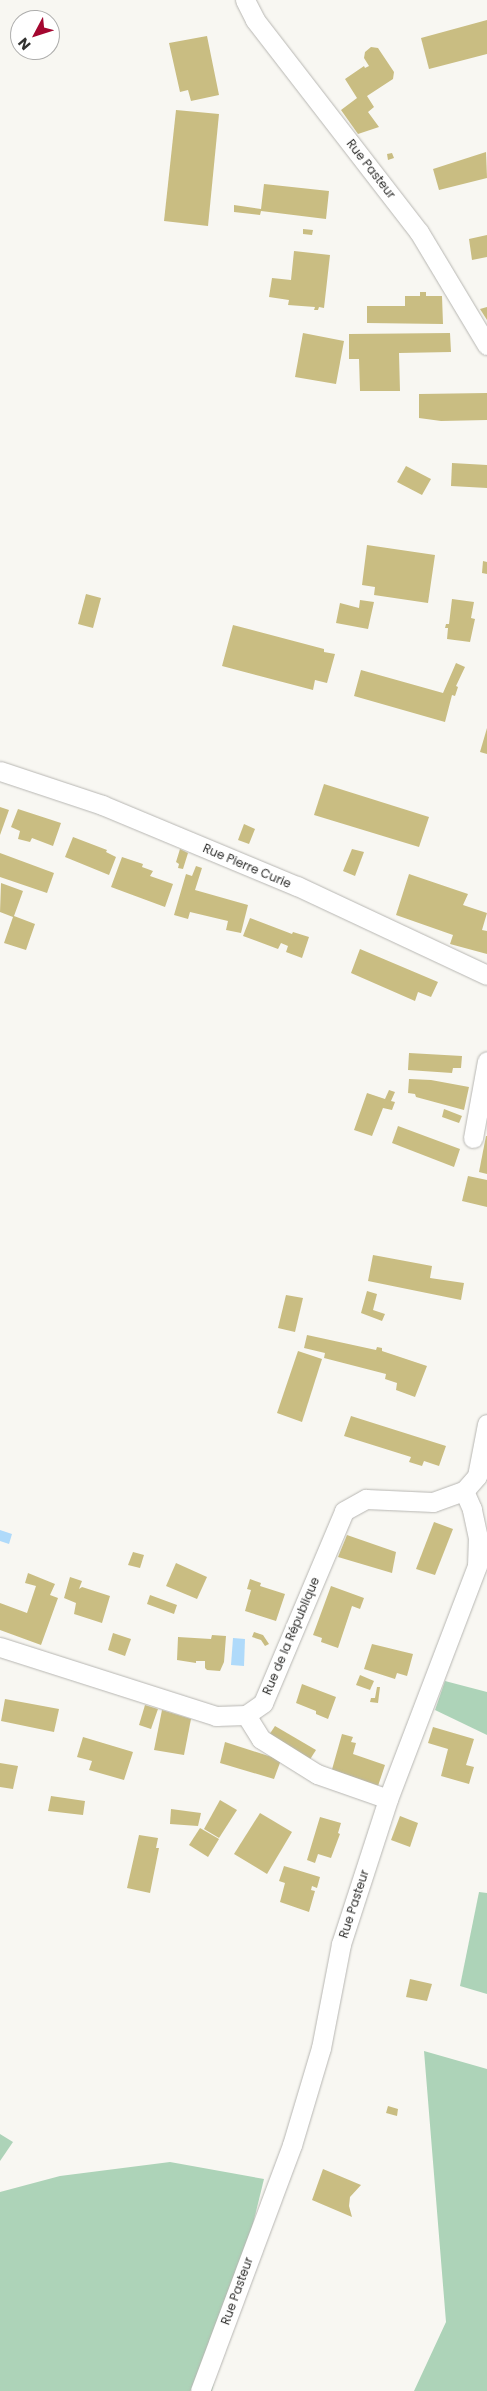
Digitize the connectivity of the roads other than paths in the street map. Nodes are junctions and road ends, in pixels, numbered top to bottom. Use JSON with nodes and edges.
{"nodes":[{"id":1,"x":245,"y":0,"type":"edge"},
{"id":2,"x":487,"y":344,"type":"edge"},
{"id":3,"x":0,"y":771,"type":"edge"},
{"id":4,"x":487,"y":975,"type":"edge"},
{"id":5,"x":487,"y":1060,"type":"edge"},
{"id":6,"x":473,"y":1138,"type":"dead end"},
{"id":7,"x":487,"y":1424,"type":"edge"},
{"id":8,"x":464,"y":1492,"type":"junction"},
{"id":9,"x":0,"y":1647,"type":"edge"},
{"id":10,"x":246,"y":1714,"type":"junction"},
{"id":11,"x":388,"y":1799,"type":"junction"},
{"id":12,"x":200,"y":2391,"type":"edge"}],
"edges":[{"from":1,"to":2,"type":"street","name":"Rue Pasteur"},
{"from":3,"to":4,"type":"street","name":"Rue Pierre Curie"},
{"from":5,"to":6,"type":"street"},
{"from":7,"to":8,"type":"street"},
{"from":8,"to":10,"type":"street","name":"Rue de la République"},
{"from":8,"to":11,"type":"street","name":"Rue Pasteur"},
{"from":9,"to":10,"type":"street"},
{"from":10,"to":11,"type":"street"},
{"from":11,"to":12,"type":"street","name":"Rue Pasteur"}]}
